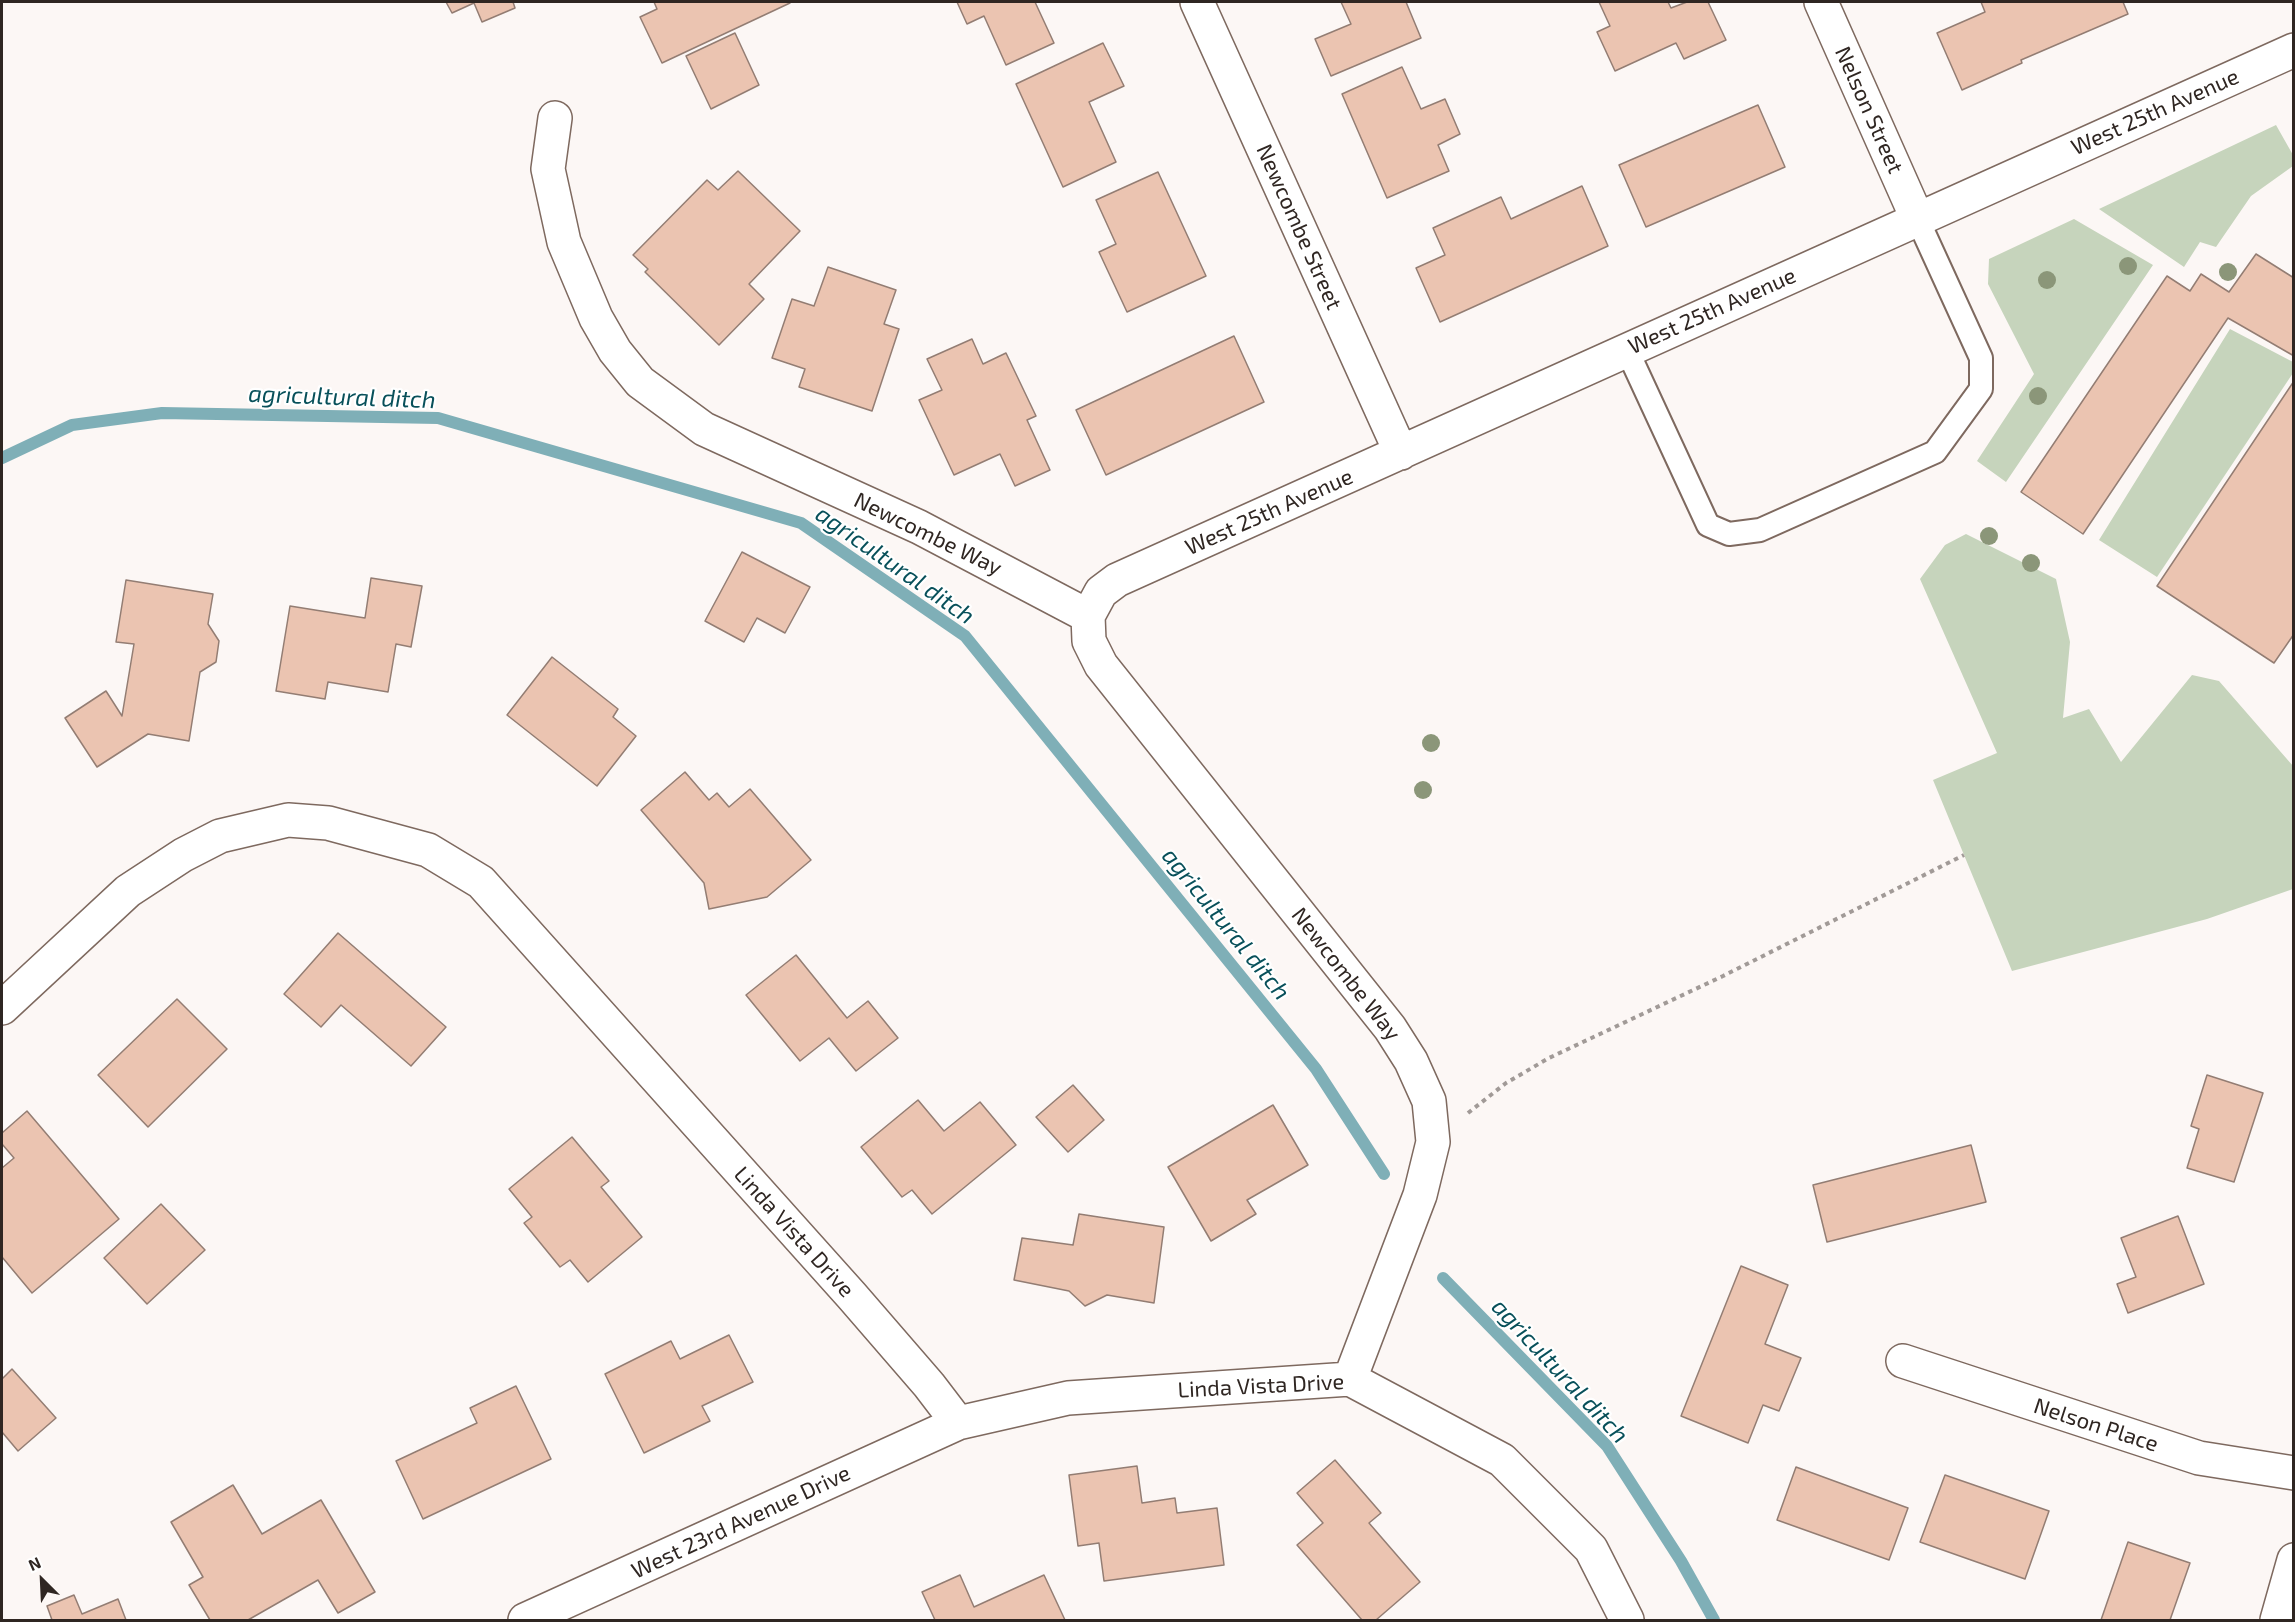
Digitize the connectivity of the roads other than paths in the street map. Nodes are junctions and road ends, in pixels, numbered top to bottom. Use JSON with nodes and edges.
{"nodes":[{"id":1,"x":1197,"y":2,"type":"edge"},
{"id":2,"x":1821,"y":2,"type":"edge"},
{"id":3,"x":2294,"y":50,"type":"edge"},
{"id":4,"x":555,"y":118,"type":"dead end"},
{"id":5,"x":1917,"y":218,"type":"junction"},
{"id":6,"x":1627,"y":350,"type":"junction"},
{"id":7,"x":1401,"y":453,"type":"junction"},
{"id":8,"x":1088,"y":616,"type":"junction"},
{"id":9,"x":2,"y":1008,"type":"edge"},
{"id":10,"x":1903,"y":1362,"type":"dead end"},
{"id":11,"x":1350,"y":1379,"type":"junction"},
{"id":12,"x":958,"y":1423,"type":"junction"},
{"id":13,"x":2294,"y":1473,"type":"edge"},
{"id":14,"x":2294,"y":1560,"type":"edge"},
{"id":15,"x":525,"y":1620,"type":"edge"},
{"id":16,"x":1627,"y":1620,"type":"edge"},
{"id":17,"x":2277,"y":1620,"type":"edge"}],
"edges":[{"from":1,"to":7,"type":"street","name":"Newcombe Street"},
{"from":2,"to":5,"type":"street","name":"Nelson Street"},
{"from":3,"to":5,"type":"street","name":"West 25th Avenue"},
{"from":4,"to":8,"type":"street","name":"Newcombe Way"},
{"from":5,"to":6,"type":"street","name":"West 25th Avenue"},
{"from":5,"to":6,"type":"lane"},
{"from":6,"to":7,"type":"street","name":"West 25th Avenue"},
{"from":7,"to":8,"type":"street","name":"West 25th Avenue"},
{"from":8,"to":11,"type":"street","name":"Newcombe Way"},
{"from":9,"to":12,"type":"street","name":"Linda Vista Drive"},
{"from":10,"to":13,"type":"street","name":"Nelson Place"},
{"from":11,"to":12,"type":"street","name":"Linda Vista Drive"},
{"from":11,"to":16,"type":"street","name":"Linda Vista Drive"},
{"from":12,"to":15,"type":"street","name":"West 23rd Avenue Drive"},
{"from":14,"to":17,"type":"street"}]}
